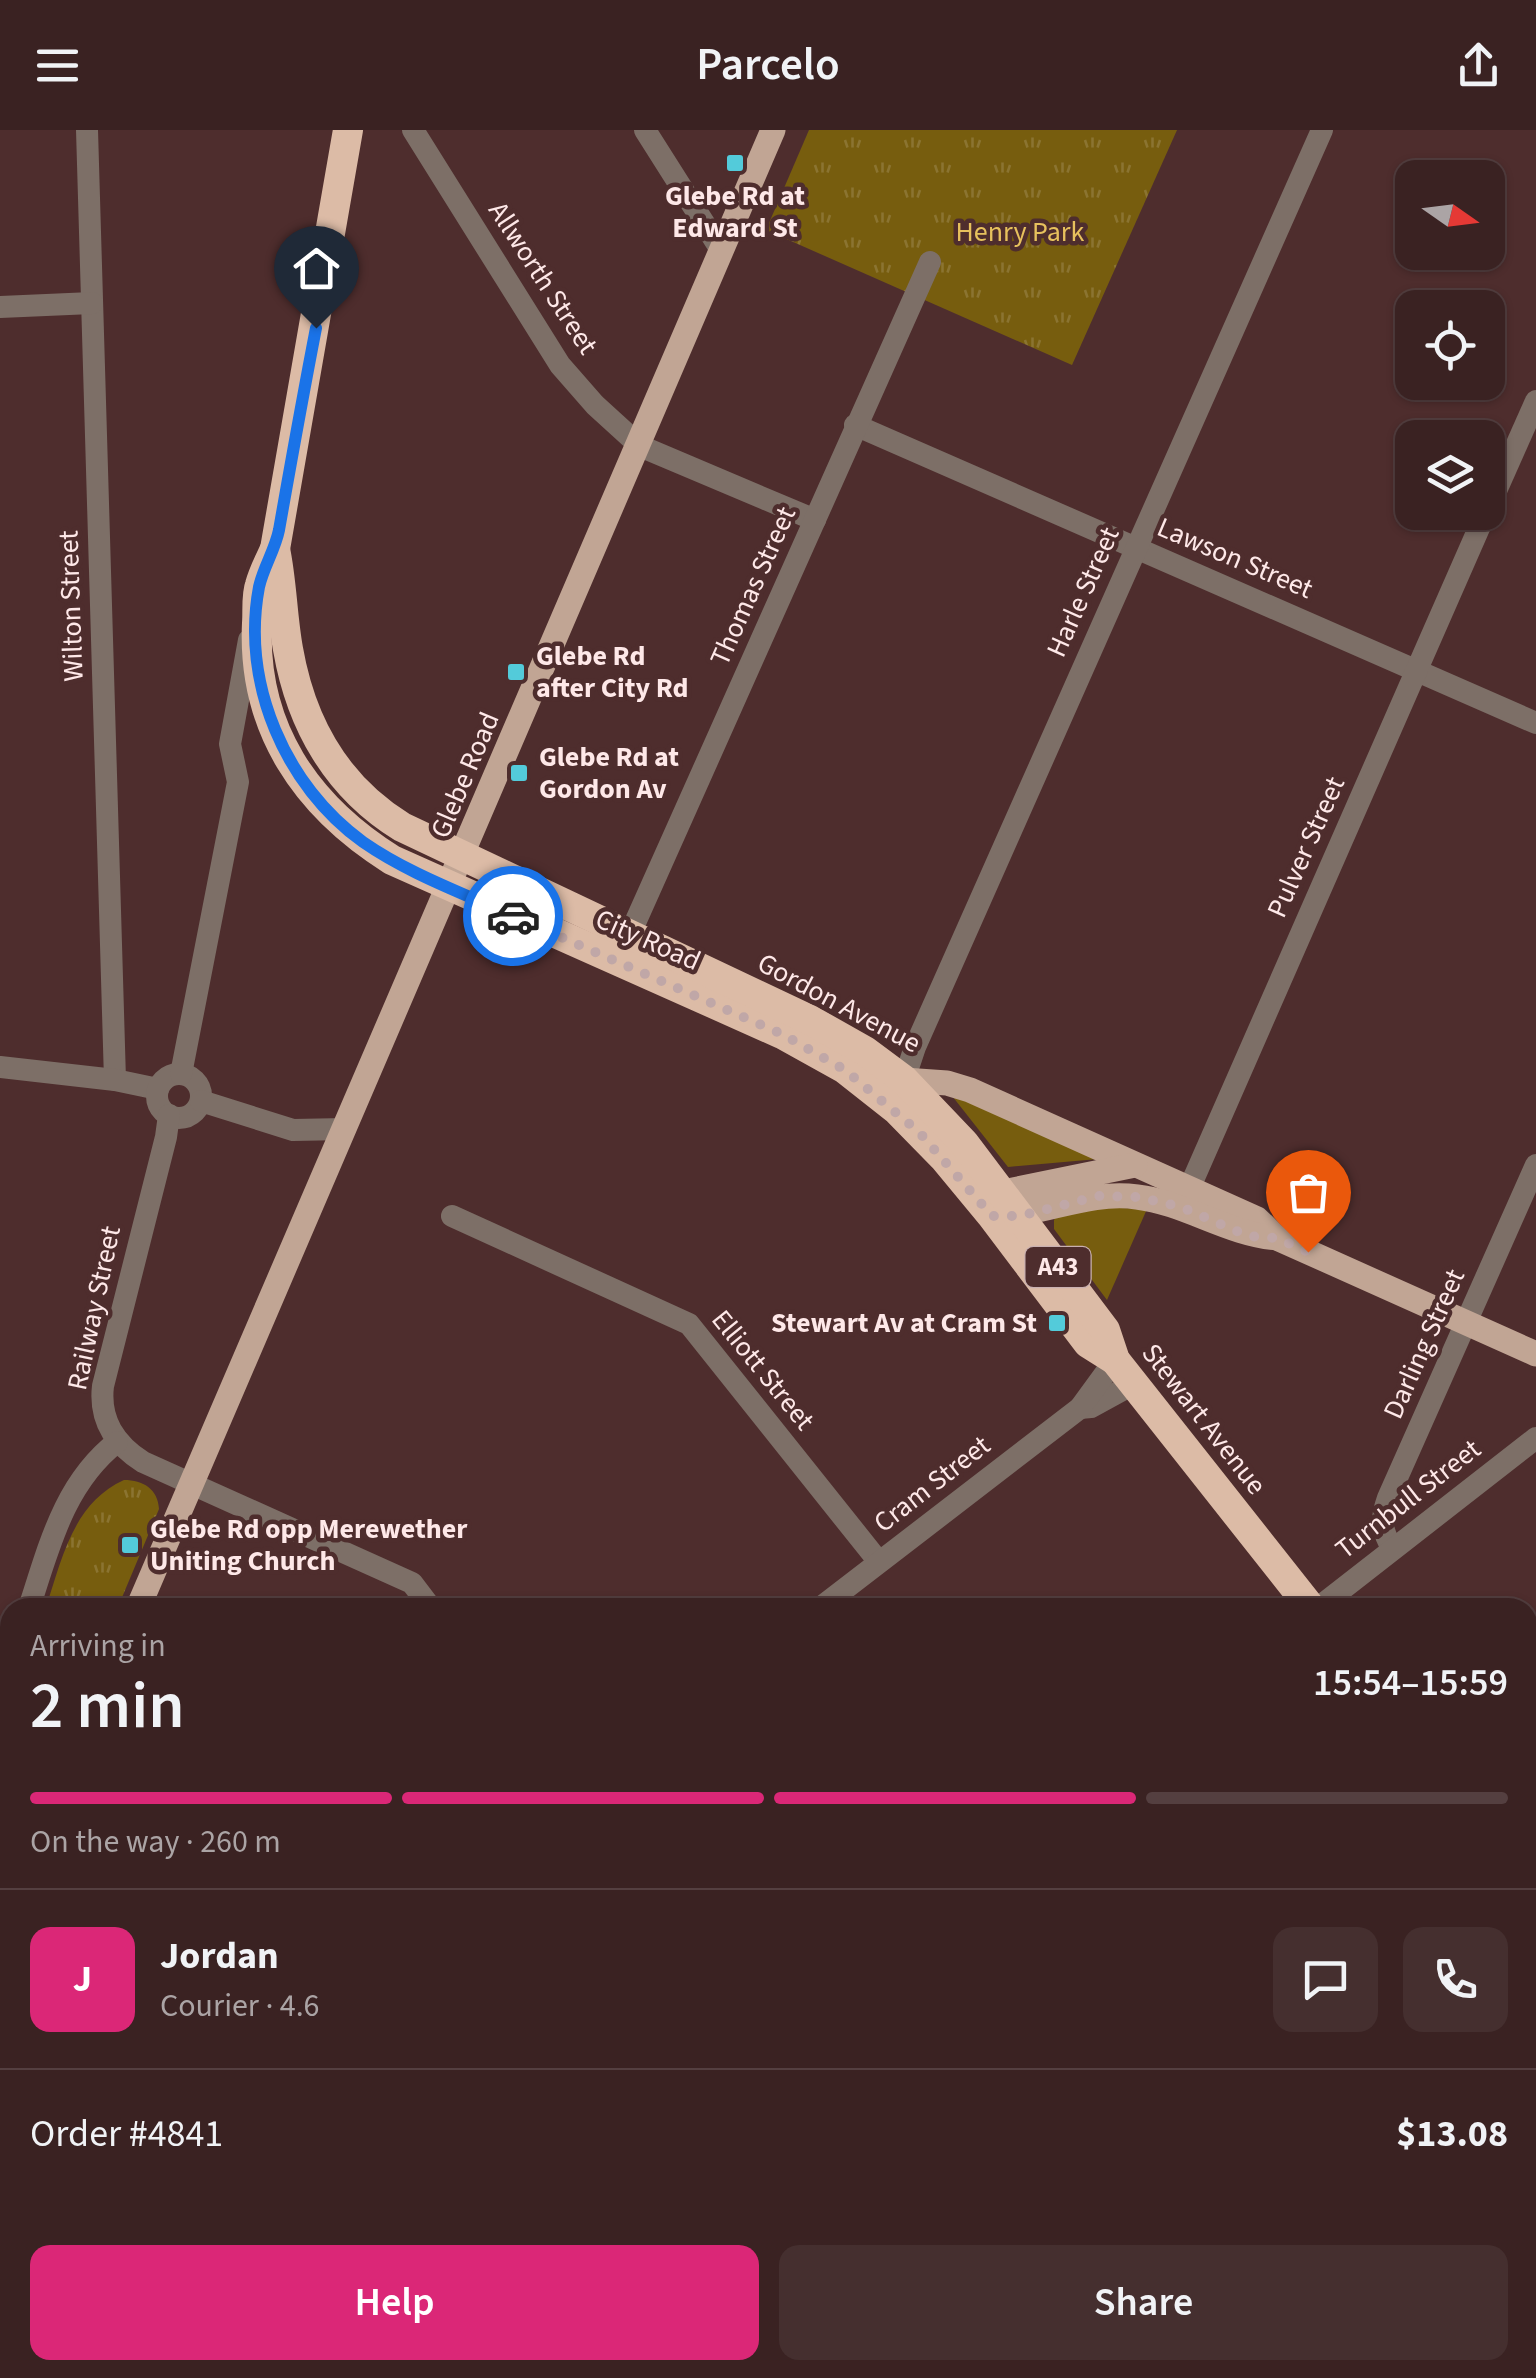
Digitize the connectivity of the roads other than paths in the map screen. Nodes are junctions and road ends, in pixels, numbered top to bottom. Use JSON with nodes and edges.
{"nodes":[{"id":1,"x":87,"y":130,"type":"edge"},
{"id":2,"x":348,"y":130,"type":"edge"},
{"id":3,"x":413,"y":130,"type":"edge"},
{"id":4,"x":645,"y":130,"type":"edge"},
{"id":5,"x":772,"y":130,"type":"edge"},
{"id":6,"x":1322,"y":130,"type":"edge"},
{"id":7,"x":721,"y":250,"type":"junction"},
{"id":8,"x":930,"y":262,"type":"dead end"},
{"id":9,"x":92,"y":303,"type":"junction"},
{"id":10,"x":0,"y":308,"type":"edge"},
{"id":11,"x":1536,"y":401,"type":"edge"},
{"id":12,"x":856,"y":426,"type":"junction"},
{"id":13,"x":640,"y":446,"type":"junction"},
{"id":14,"x":1505,"y":471,"type":"edge"},
{"id":15,"x":816,"y":520,"type":"junction"},
{"id":16,"x":1479,"y":530,"type":"edge"},
{"id":17,"x":1134,"y":548,"type":"junction"},
{"id":18,"x":275,"y":549,"type":"junction"},
{"id":19,"x":259,"y":586,"type":"junction"},
{"id":20,"x":1417,"y":668,"type":"junction"},
{"id":21,"x":1536,"y":723,"type":"edge"},
{"id":22,"x":462,"y":856,"type":"junction"},
{"id":23,"x":449,"y":887,"type":"junction"},
{"id":24,"x":630,"y":934,"type":"junction"},
{"id":25,"x":0,"y":1066,"type":"edge"},
{"id":26,"x":181,"y":1074,"type":"junction"},
{"id":27,"x":115,"y":1080,"type":"junction"},
{"id":28,"x":904,"y":1080,"type":"junction"},
{"id":29,"x":158,"y":1089,"type":"junction"},
{"id":30,"x":201,"y":1101,"type":"junction"},
{"id":31,"x":168,"y":1115,"type":"junction"},
{"id":32,"x":345,"y":1129,"type":"junction"},
{"id":33,"x":1135,"y":1166,"type":"junction"},
{"id":34,"x":1536,"y":1166,"type":"edge"},
{"id":35,"x":1185,"y":1198,"type":"junction"},
{"id":36,"x":1005,"y":1208,"type":"junction"},
{"id":37,"x":452,"y":1216,"type":"dead end"},
{"id":38,"x":1468,"y":1322,"type":"junction"},
{"id":39,"x":1536,"y":1354,"type":"edge"},
{"id":40,"x":1124,"y":1372,"type":"junction"},
{"id":41,"x":1536,"y":1438,"type":"edge"},
{"id":42,"x":117,"y":1442,"type":"junction"},
{"id":43,"x":192,"y":1483,"type":"junction"},
{"id":44,"x":1392,"y":1547,"type":"junction"},
{"id":45,"x":879,"y":1562,"type":"junction"},
{"id":46,"x":32,"y":1598,"type":"edge"},
{"id":47,"x":142,"y":1598,"type":"edge"},
{"id":48,"x":423,"y":1598,"type":"edge"},
{"id":49,"x":833,"y":1598,"type":"edge"},
{"id":50,"x":1304,"y":1598,"type":"edge"},
{"id":51,"x":1323,"y":1598,"type":"edge"}],
"edges":[{"from":1,"to":9,"type":"street","name":"Wilton Street"},
{"from":2,"to":18,"type":"highway","name":"City Road","number":"A43"},
{"from":3,"to":13,"type":"street","name":"Allworth Street"},
{"from":4,"to":7,"type":"street"},
{"from":5,"to":7,"type":"main road","name":"Glebe Road"},
{"from":6,"to":17,"type":"street","name":"Harle Street"},
{"from":7,"to":13,"type":"main road","name":"Glebe Road"},
{"from":8,"to":12,"type":"street","name":"Thomas Street"},
{"from":9,"to":10,"type":"street"},
{"from":9,"to":27,"type":"street","name":"Wilton Street"},
{"from":11,"to":14,"type":"street","name":"Pulver Street"},
{"from":12,"to":15,"type":"street","name":"Thomas Street"},
{"from":12,"to":17,"type":"street","name":"Lawson Street"},
{"from":13,"to":15,"type":"street","name":"Allworth Street"},
{"from":13,"to":22,"type":"main road","name":"Glebe Road"},
{"from":15,"to":24,"type":"street","name":"Thomas Street"},
{"from":16,"to":20,"type":"street","name":"Pulver Street"},
{"from":17,"to":20,"type":"street","name":"Lawson Street"},
{"from":17,"to":28,"type":"street","name":"Harle Street"},
{"from":18,"to":19,"type":"highway","name":"City Road","number":"A43"},
{"from":18,"to":22,"type":"highway","name":"City Road","number":"A43"},
{"from":19,"to":23,"type":"highway","name":"City Road","number":"A43"},
{"from":19,"to":26,"type":"street"},
{"from":20,"to":21,"type":"street","name":"Lawson Street"},
{"from":20,"to":35,"type":"street","name":"Pulver Street"},
{"from":22,"to":23,"type":"main road","name":"Glebe Road"},
{"from":22,"to":24,"type":"highway","name":"Gordon Avenue","number":"A43"},
{"from":23,"to":32,"type":"main road","name":"Glebe Road"},
{"from":23,"to":36,"type":"highway","name":"City Road","number":"A43"},
{"from":24,"to":28,"type":"highway","name":"Gordon Avenue","number":"A43"},
{"from":25,"to":27,"type":"street"},
{"from":26,"to":29,"type":"street"},
{"from":26,"to":30,"type":"street"},
{"from":27,"to":29,"type":"street"},
{"from":28,"to":33,"type":"main road","name":"Gordon Avenue"},
{"from":28,"to":36,"type":"highway","name":"Stewart Avenue","number":"A43"},
{"from":29,"to":31,"type":"street"},
{"from":30,"to":31,"type":"street"},
{"from":30,"to":32,"type":"street"},
{"from":31,"to":42,"type":"street","name":"Railway Street"},
{"from":32,"to":43,"type":"main road","name":"Glebe Road"},
{"from":33,"to":35,"type":"main road","name":"Gordon Avenue"},
{"from":33,"to":36,"type":"main road"},
{"from":34,"to":38,"type":"street","name":"Darling Street"},
{"from":35,"to":36,"type":"main road","name":"Gordon Avenue"},
{"from":35,"to":38,"type":"main road","name":"Gordon Avenue"},
{"from":36,"to":40,"type":"highway","name":"Stewart Avenue","number":"A43"},
{"from":37,"to":45,"type":"street","name":"Elliott Street"},
{"from":38,"to":39,"type":"main road","name":"Gordon Avenue"},
{"from":38,"to":44,"type":"street","name":"Darling Street"},
{"from":40,"to":45,"type":"street","name":"Cram Street"},
{"from":40,"to":50,"type":"highway","name":"Stewart Avenue","number":"A43"},
{"from":41,"to":44,"type":"street","name":"Turnbull Street"},
{"from":42,"to":43,"type":"street"},
{"from":42,"to":46,"type":"street"},
{"from":43,"to":47,"type":"main road","name":"Glebe Road"},
{"from":43,"to":48,"type":"street"},
{"from":44,"to":51,"type":"street","name":"Turnbull Street"},
{"from":45,"to":49,"type":"street","name":"Cram Street"}]}
